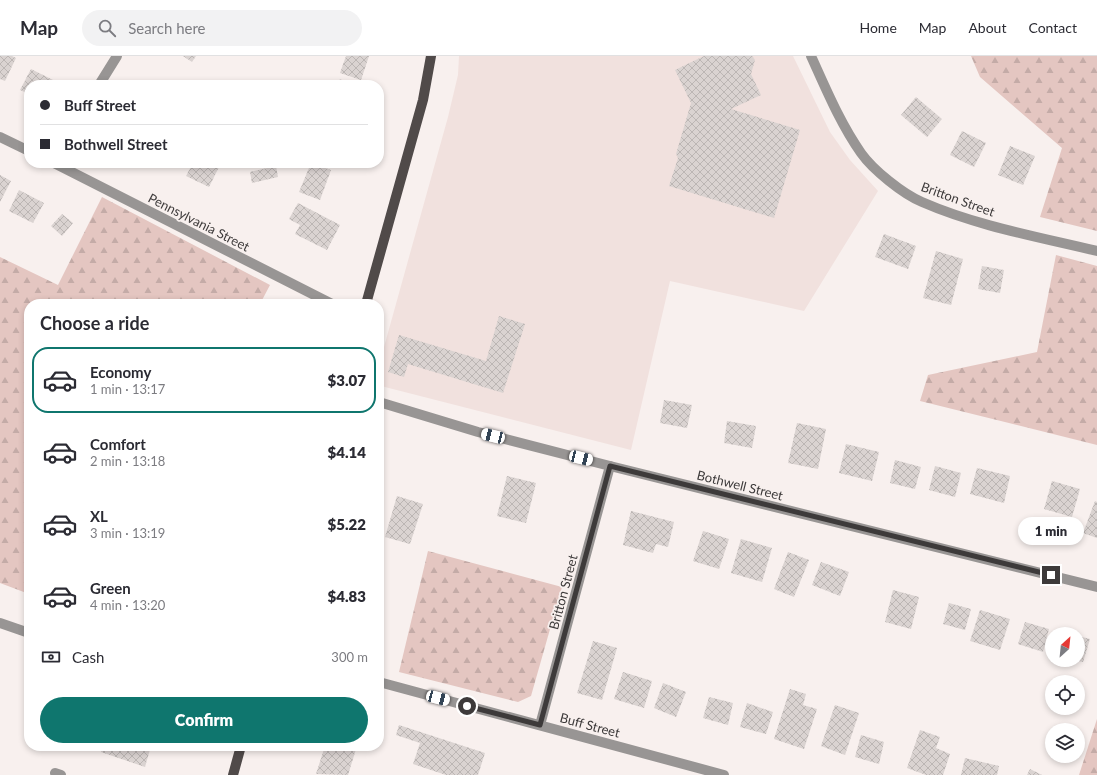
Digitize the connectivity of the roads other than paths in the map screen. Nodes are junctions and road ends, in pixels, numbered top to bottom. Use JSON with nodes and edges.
{"nodes":[{"id":1,"x":117,"y":56,"type":"edge"},
{"id":2,"x":431,"y":56,"type":"edge"},
{"id":3,"x":811,"y":56,"type":"edge"},
{"id":4,"x":102,"y":80,"type":"edge"},
{"id":5,"x":0,"y":138,"type":"edge"},
{"id":6,"x":24,"y":149,"type":"edge"},
{"id":7,"x":64,"y":168,"type":"edge"},
{"id":8,"x":1097,"y":251,"type":"edge"},
{"id":9,"x":322,"y":299,"type":"edge"},
{"id":10,"x":367,"y":299,"type":"edge"},
{"id":11,"x":384,"y":404,"type":"edge"},
{"id":12,"x":610,"y":466,"type":"junction"},
{"id":13,"x":1097,"y":587,"type":"edge"},
{"id":14,"x":0,"y":623,"type":"edge"},
{"id":15,"x":24,"y":631,"type":"edge"},
{"id":16,"x":384,"y":683,"type":"edge"},
{"id":17,"x":540,"y":725,"type":"junction"},
{"id":18,"x":240,"y":751,"type":"edge"},
{"id":19,"x":233,"y":775,"type":"edge"},
{"id":20,"x":724,"y":775,"type":"edge"}],
"edges":[{"from":1,"to":4,"type":"street"},
{"from":2,"to":10,"type":"main road"},
{"from":3,"to":8,"type":"street","name":"Britton Street"},
{"from":5,"to":6,"type":"street"},
{"from":7,"to":9,"type":"street","name":"Pennsylvania Street"},
{"from":11,"to":12,"type":"street","name":"Bothwell Street"},
{"from":12,"to":13,"type":"street","name":"Bothwell Street"},
{"from":12,"to":17,"type":"street","name":"Britton Street"},
{"from":14,"to":15,"type":"street"},
{"from":16,"to":17,"type":"street","name":"Buff Street"},
{"from":17,"to":20,"type":"street","name":"Buff Street"},
{"from":18,"to":19,"type":"main road"}]}
